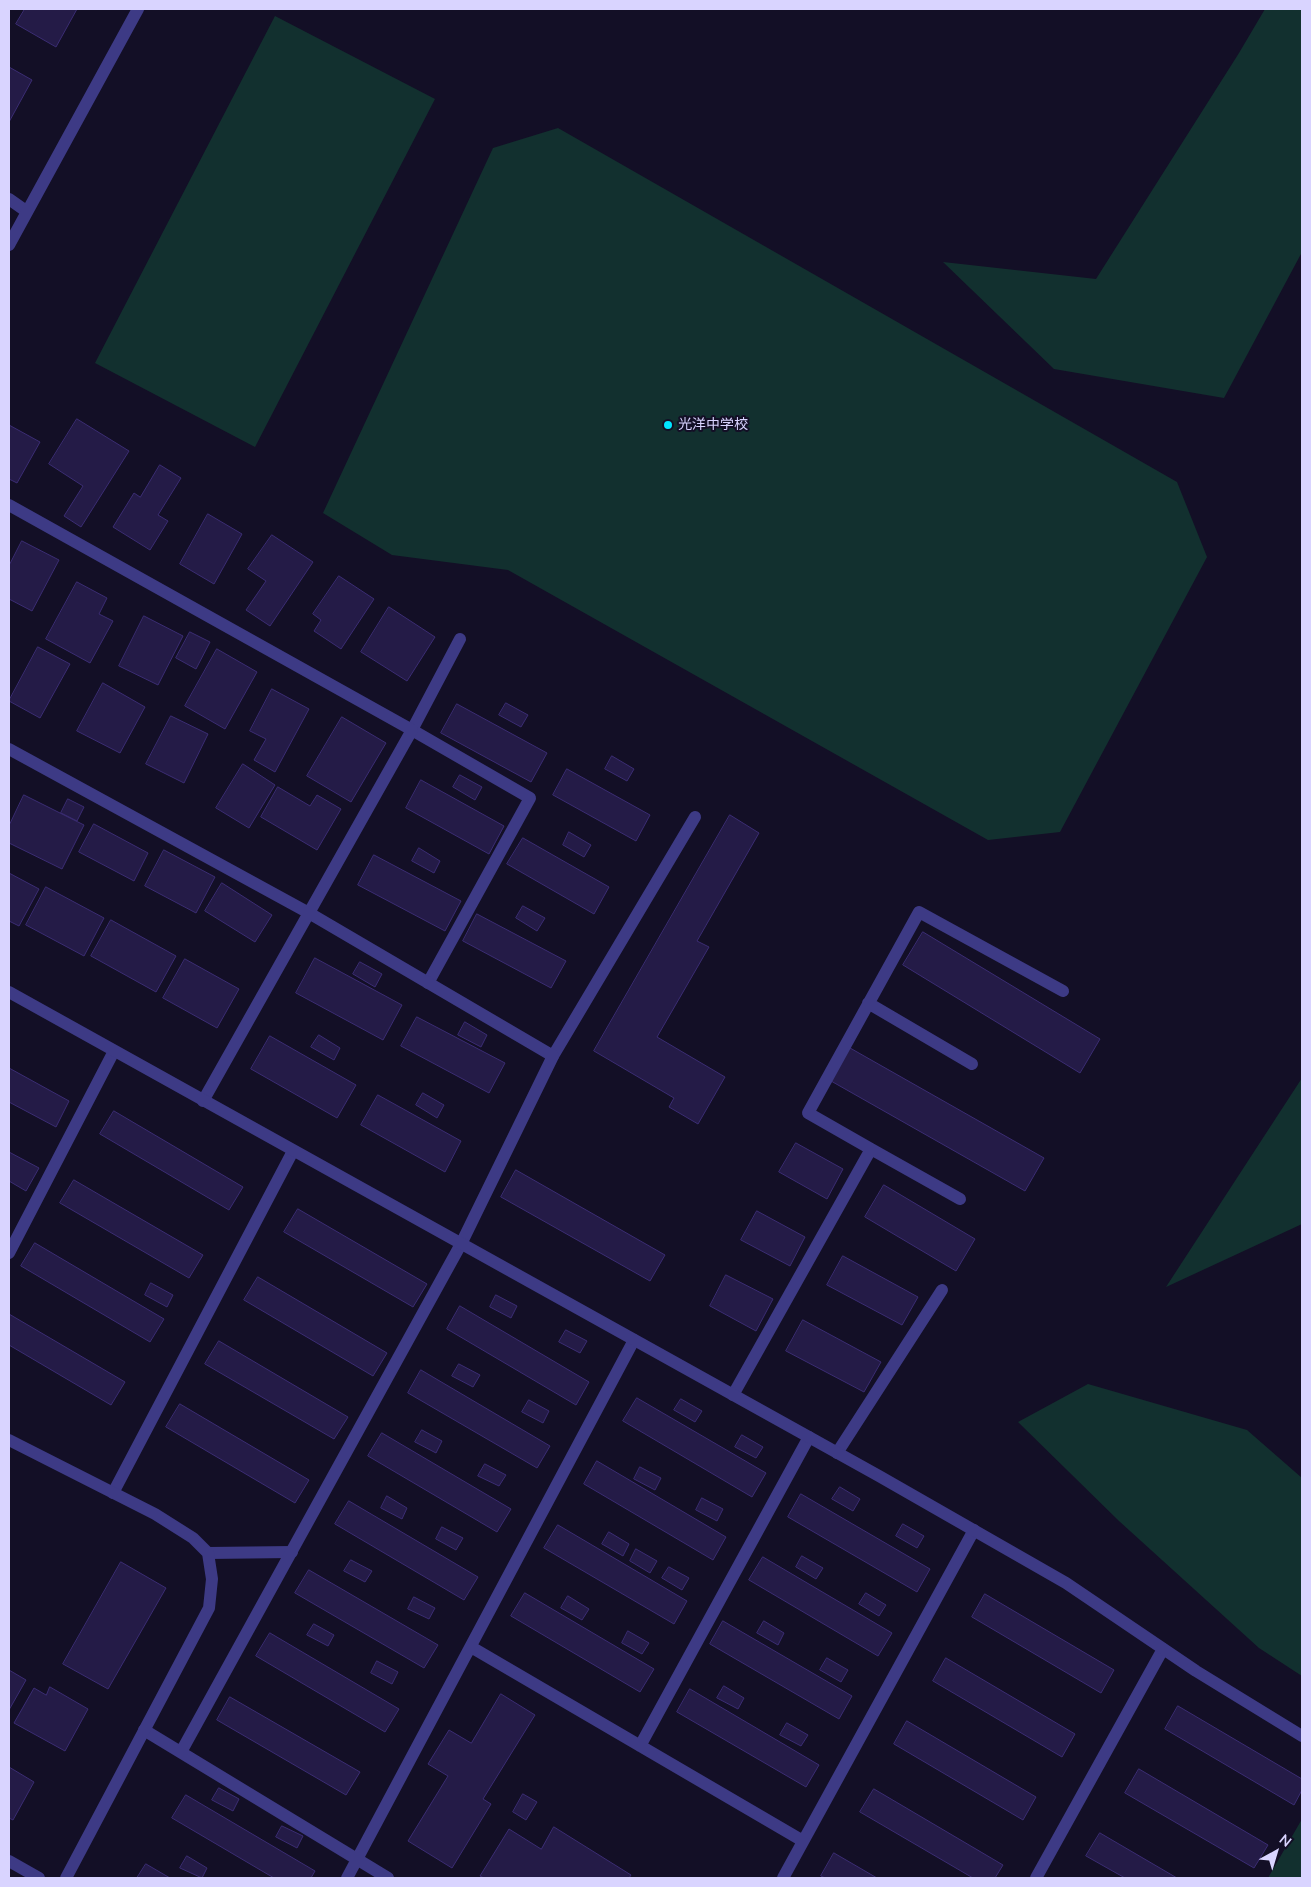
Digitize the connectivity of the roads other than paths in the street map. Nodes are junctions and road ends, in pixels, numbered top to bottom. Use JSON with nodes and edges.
{"nodes":[{"id":1,"x":138,"y":9,"type":"edge"},
{"id":2,"x":9,"y":199,"type":"edge"},
{"id":3,"x":26,"y":210,"type":"junction"},
{"id":4,"x":9,"y":244,"type":"edge"},
{"id":5,"x":9,"y":505,"type":"edge"},
{"id":6,"x":460,"y":639,"type":"dead end"},
{"id":7,"x":412,"y":730,"type":"junction"},
{"id":8,"x":9,"y":749,"type":"edge"},
{"id":9,"x":696,"y":817,"type":"dead end"},
{"id":10,"x":309,"y":913,"type":"junction"},
{"id":11,"x":428,"y":982,"type":"junction"},
{"id":12,"x":1063,"y":991,"type":"dead end"},
{"id":13,"x":9,"y":992,"type":"edge"},
{"id":14,"x":868,"y":1003,"type":"junction"},
{"id":15,"x":114,"y":1051,"type":"junction"},
{"id":16,"x":553,"y":1056,"type":"junction"},
{"id":17,"x":972,"y":1064,"type":"dead end"},
{"id":18,"x":203,"y":1101,"type":"junction"},
{"id":19,"x":871,"y":1149,"type":"junction"},
{"id":20,"x":293,"y":1151,"type":"junction"},
{"id":21,"x":960,"y":1198,"type":"dead end"},
{"id":22,"x":462,"y":1244,"type":"junction"},
{"id":23,"x":9,"y":1253,"type":"edge"},
{"id":24,"x":942,"y":1290,"type":"dead end"},
{"id":25,"x":634,"y":1340,"type":"junction"},
{"id":26,"x":733,"y":1395,"type":"junction"},
{"id":27,"x":808,"y":1437,"type":"junction"},
{"id":28,"x":9,"y":1440,"type":"edge"},
{"id":29,"x":837,"y":1453,"type":"junction"},
{"id":30,"x":113,"y":1493,"type":"junction"},
{"id":31,"x":974,"y":1530,"type":"junction"},
{"id":32,"x":292,"y":1552,"type":"junction"},
{"id":33,"x":208,"y":1553,"type":"junction"},
{"id":34,"x":471,"y":1647,"type":"junction"},
{"id":35,"x":1163,"y":1649,"type":"junction"},
{"id":36,"x":144,"y":1730,"type":"junction"},
{"id":37,"x":1302,"y":1736,"type":"edge"},
{"id":38,"x":640,"y":1746,"type":"junction"},
{"id":39,"x":181,"y":1752,"type":"junction"},
{"id":40,"x":803,"y":1841,"type":"junction"},
{"id":41,"x":358,"y":1859,"type":"junction"},
{"id":42,"x":9,"y":1861,"type":"edge"},
{"id":43,"x":39,"y":1878,"type":"edge"},
{"id":44,"x":66,"y":1878,"type":"edge"},
{"id":45,"x":347,"y":1878,"type":"edge"},
{"id":46,"x":388,"y":1878,"type":"edge"},
{"id":47,"x":783,"y":1878,"type":"edge"},
{"id":48,"x":1036,"y":1878,"type":"edge"}],
"edges":[{"from":1,"to":3,"type":"street"},
{"from":2,"to":3,"type":"street"},
{"from":3,"to":4,"type":"street"},
{"from":5,"to":7,"type":"street"},
{"from":6,"to":7,"type":"street"},
{"from":7,"to":10,"type":"street"},
{"from":7,"to":11,"type":"street"},
{"from":8,"to":10,"type":"street"},
{"from":9,"to":16,"type":"street"},
{"from":10,"to":11,"type":"street"},
{"from":10,"to":18,"type":"street"},
{"from":11,"to":16,"type":"street"},
{"from":12,"to":14,"type":"street"},
{"from":13,"to":15,"type":"street"},
{"from":14,"to":17,"type":"street"},
{"from":14,"to":19,"type":"street"},
{"from":15,"to":18,"type":"street"},
{"from":15,"to":23,"type":"street"},
{"from":16,"to":22,"type":"street"},
{"from":18,"to":20,"type":"street"},
{"from":19,"to":21,"type":"street"},
{"from":19,"to":26,"type":"street"},
{"from":20,"to":22,"type":"street"},
{"from":20,"to":30,"type":"street"},
{"from":22,"to":25,"type":"street"},
{"from":22,"to":32,"type":"street"},
{"from":24,"to":29,"type":"street"},
{"from":25,"to":26,"type":"street"},
{"from":25,"to":34,"type":"street"},
{"from":26,"to":27,"type":"street"},
{"from":27,"to":29,"type":"street"},
{"from":27,"to":38,"type":"street"},
{"from":28,"to":30,"type":"street"},
{"from":29,"to":31,"type":"street"},
{"from":30,"to":33,"type":"street"},
{"from":31,"to":35,"type":"street"},
{"from":31,"to":40,"type":"street"},
{"from":32,"to":33,"type":"street"},
{"from":32,"to":39,"type":"street"},
{"from":33,"to":36,"type":"street"},
{"from":34,"to":38,"type":"street"},
{"from":34,"to":41,"type":"street"},
{"from":35,"to":37,"type":"street"},
{"from":35,"to":48,"type":"street"},
{"from":36,"to":39,"type":"street"},
{"from":36,"to":44,"type":"street"},
{"from":38,"to":40,"type":"street"},
{"from":39,"to":41,"type":"street"},
{"from":40,"to":47,"type":"street"},
{"from":41,"to":45,"type":"street"},
{"from":41,"to":46,"type":"street"},
{"from":42,"to":43,"type":"street"}]}
